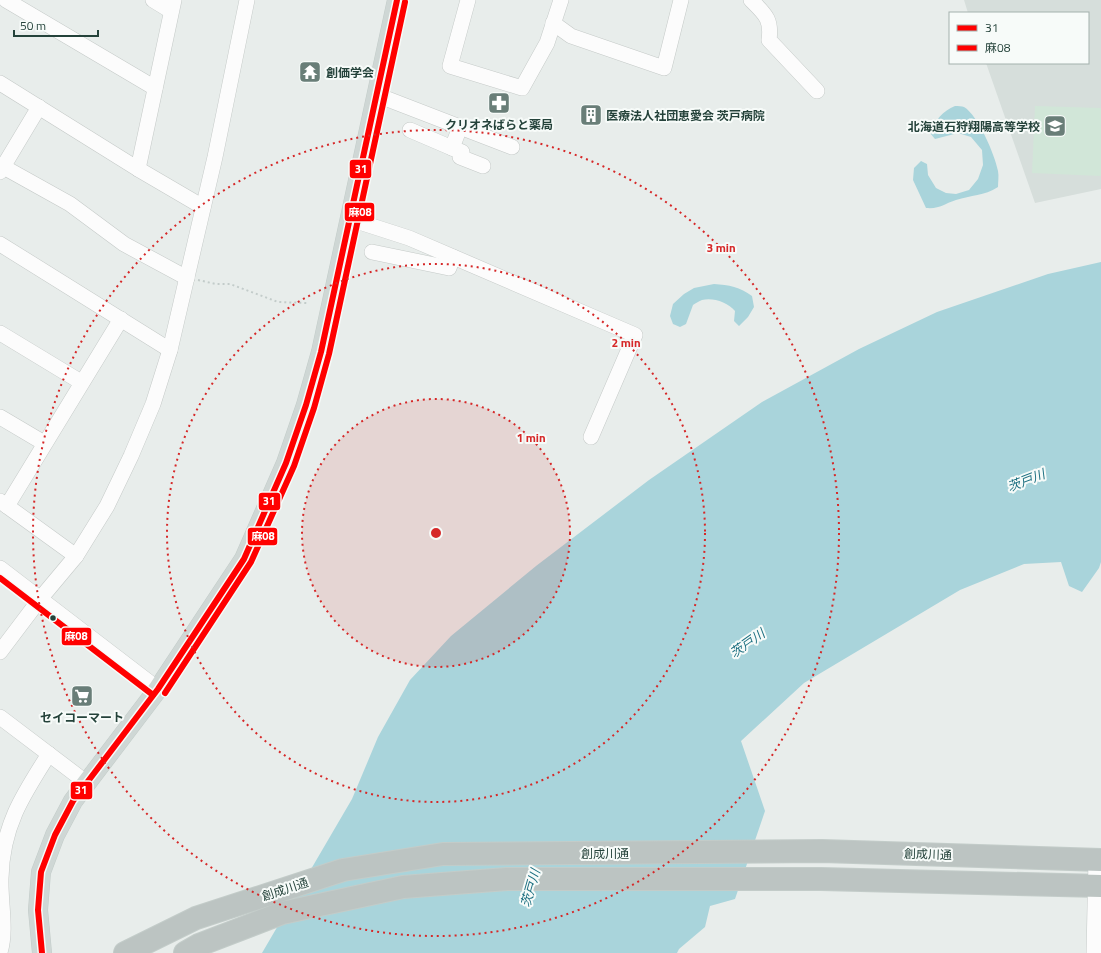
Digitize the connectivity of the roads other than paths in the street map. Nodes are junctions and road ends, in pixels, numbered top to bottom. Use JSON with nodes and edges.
{"nodes":[{"id":1,"x":6,"y":0,"type":"edge"},
{"id":2,"x":153,"y":0,"type":"edge"},
{"id":3,"x":247,"y":0,"type":"edge"},
{"id":4,"x":397,"y":0,"type":"edge"},
{"id":5,"x":468,"y":0,"type":"edge"},
{"id":6,"x":561,"y":0,"type":"edge"},
{"id":7,"x":681,"y":0,"type":"edge"},
{"id":8,"x":751,"y":0,"type":"edge"},
{"id":9,"x":172,"y":6,"type":"edge"},
{"id":10,"x":553,"y":23,"type":"junction"},
{"id":11,"x":0,"y":83,"type":"edge"},
{"id":12,"x":155,"y":88,"type":"junction"},
{"id":13,"x":817,"y":91,"type":"dead end"},
{"id":14,"x":377,"y":95,"type":"junction"},
{"id":15,"x":39,"y":107,"type":"junction"},
{"id":16,"x":460,"y":127,"type":"junction"},
{"id":17,"x":410,"y":130,"type":"dead end"},
{"id":18,"x":512,"y":147,"type":"dead end"},
{"id":19,"x":452,"y":148,"type":"junction"},
{"id":20,"x":483,"y":166,"type":"dead end"},
{"id":21,"x":1,"y":168,"type":"edge"},
{"id":22,"x":138,"y":169,"type":"junction"},
{"id":23,"x":203,"y":207,"type":"junction"},
{"id":24,"x":350,"y":220,"type":"junction"},
{"id":25,"x":0,"y":244,"type":"edge"},
{"id":26,"x":372,"y":252,"type":"dead end"},
{"id":27,"x":454,"y":257,"type":"junction"},
{"id":28,"x":187,"y":278,"type":"junction"},
{"id":29,"x":121,"y":319,"type":"junction"},
{"id":30,"x":0,"y":333,"type":"edge"},
{"id":31,"x":170,"y":350,"type":"junction"},
{"id":32,"x":81,"y":382,"type":"junction"},
{"id":33,"x":0,"y":417,"type":"edge"},
{"id":34,"x":591,"y":437,"type":"dead end"},
{"id":35,"x":44,"y":443,"type":"junction"},
{"id":36,"x":3,"y":503,"type":"edge"},
{"id":37,"x":76,"y":556,"type":"junction"},
{"id":38,"x":0,"y":568,"type":"edge"},
{"id":39,"x":40,"y":599,"type":"junction"},
{"id":40,"x":2,"y":644,"type":"edge"},
{"id":41,"x":158,"y":689,"type":"junction"},
{"id":42,"x":0,"y":717,"type":"edge"},
{"id":43,"x":49,"y":754,"type":"junction"},
{"id":44,"x":87,"y":783,"type":"junction"},
{"id":45,"x":1098,"y":860,"type":"edge"},
{"id":46,"x":1098,"y":886,"type":"edge"},
{"id":47,"x":192,"y":949,"type":"edge"},
{"id":48,"x":0,"y":952,"type":"edge"},
{"id":49,"x":42,"y":953,"type":"edge"},
{"id":50,"x":125,"y":953,"type":"edge"},
{"id":51,"x":1094,"y":953,"type":"edge"}],
"edges":[{"from":1,"to":12,"type":"street"},
{"from":2,"to":9,"type":"street"},
{"from":3,"to":23,"type":"street"},
{"from":4,"to":14,"type":"main road"},
{"from":5,"to":10,"type":"street"},
{"from":6,"to":10,"type":"street"},
{"from":7,"to":10,"type":"street"},
{"from":8,"to":13,"type":"street"},
{"from":9,"to":12,"type":"street"},
{"from":11,"to":15,"type":"street"},
{"from":12,"to":22,"type":"street"},
{"from":14,"to":16,"type":"street"},
{"from":14,"to":24,"type":"main road"},
{"from":15,"to":21,"type":"street"},
{"from":15,"to":22,"type":"street"},
{"from":16,"to":18,"type":"street"},
{"from":16,"to":19,"type":"street"},
{"from":17,"to":19,"type":"street"},
{"from":19,"to":20,"type":"street"},
{"from":21,"to":28,"type":"street"},
{"from":22,"to":23,"type":"street"},
{"from":23,"to":28,"type":"street"},
{"from":24,"to":27,"type":"street"},
{"from":24,"to":41,"type":"main road"},
{"from":25,"to":29,"type":"street"},
{"from":26,"to":27,"type":"street"},
{"from":27,"to":34,"type":"street"},
{"from":28,"to":31,"type":"street"},
{"from":29,"to":31,"type":"street"},
{"from":29,"to":32,"type":"street"},
{"from":30,"to":32,"type":"street"},
{"from":31,"to":37,"type":"street"},
{"from":32,"to":35,"type":"street"},
{"from":33,"to":35,"type":"street"},
{"from":35,"to":36,"type":"street"},
{"from":36,"to":37,"type":"street"},
{"from":37,"to":39,"type":"street"},
{"from":38,"to":39,"type":"street"},
{"from":39,"to":40,"type":"street"},
{"from":39,"to":41,"type":"street"},
{"from":41,"to":44,"type":"main road"},
{"from":42,"to":43,"type":"street"},
{"from":43,"to":44,"type":"street"},
{"from":43,"to":48,"type":"street"},
{"from":44,"to":49,"type":"main road"},
{"from":45,"to":46,"type":"street"},
{"from":45,"to":50,"type":"highway","name":"創成川通"},
{"from":46,"to":47,"type":"highway","name":"創成川通"},
{"from":46,"to":51,"type":"street"}]}
